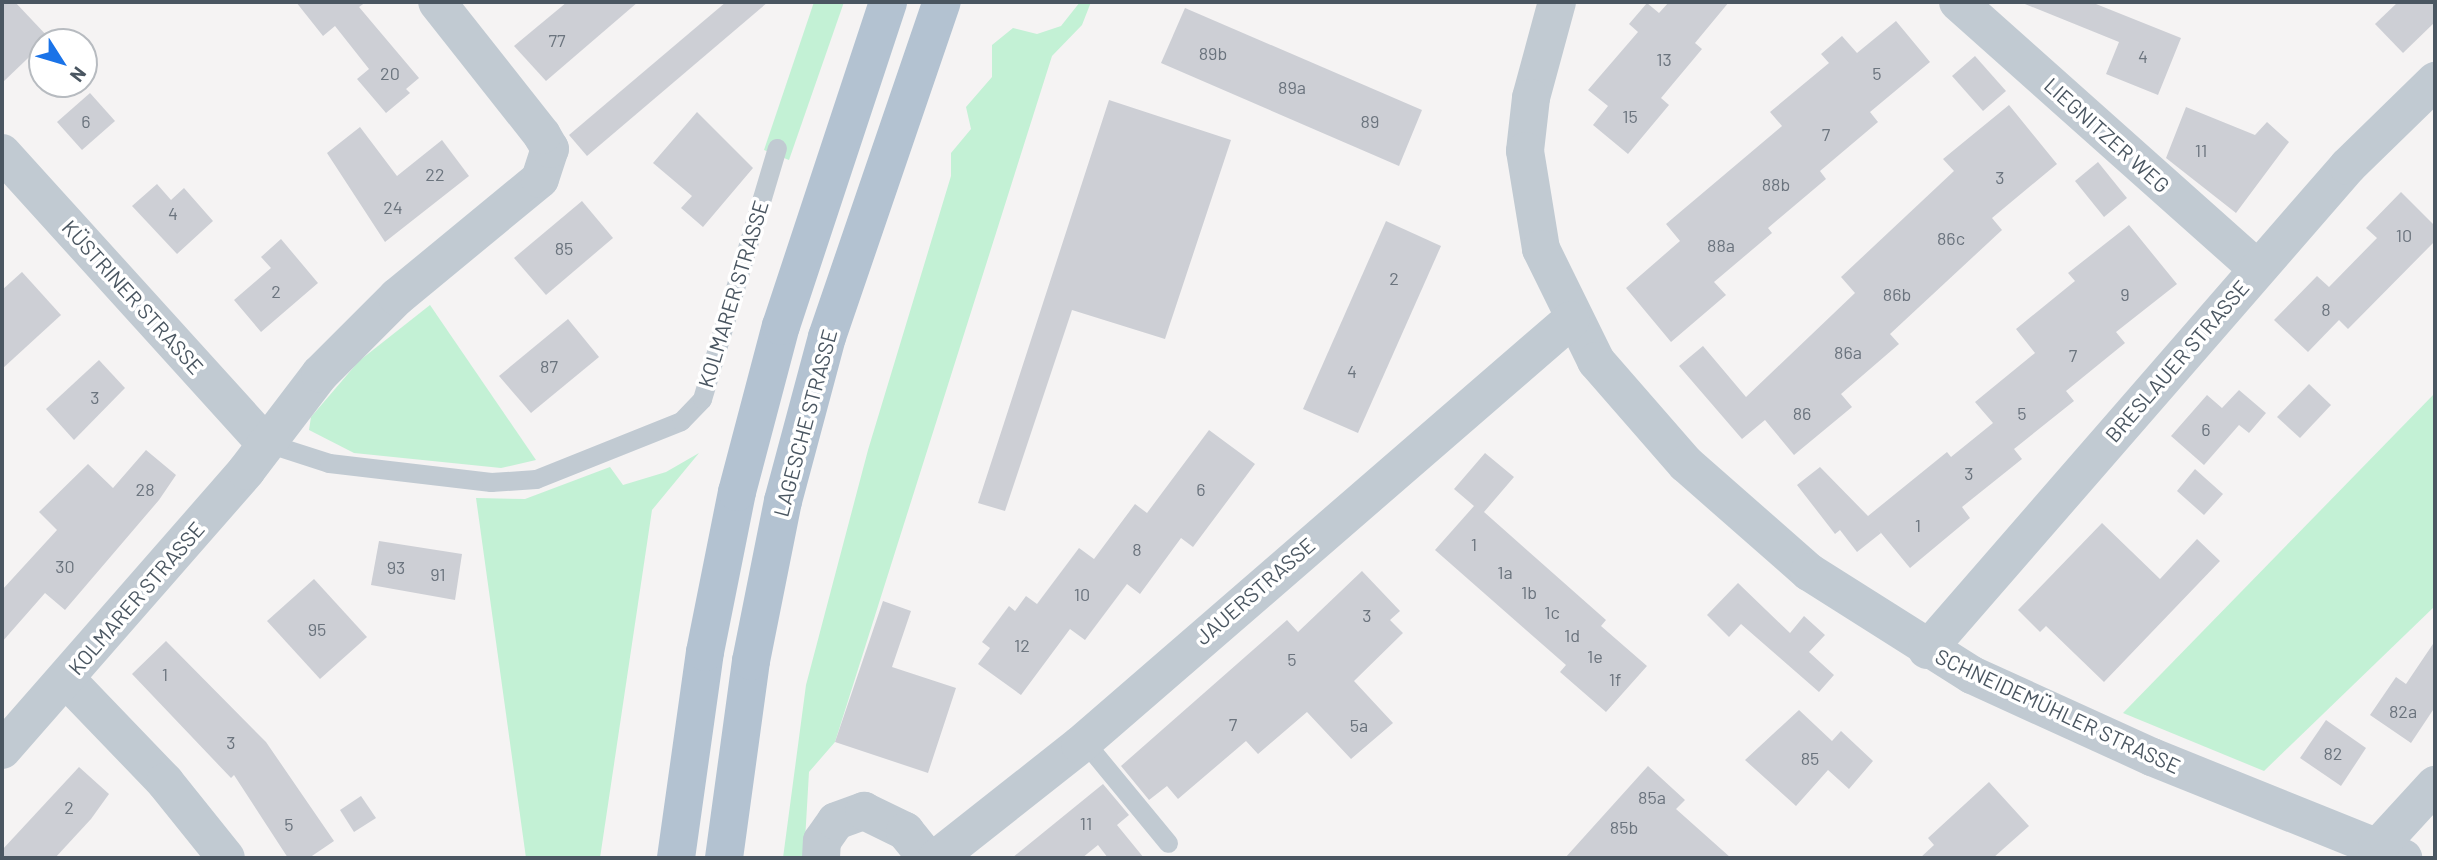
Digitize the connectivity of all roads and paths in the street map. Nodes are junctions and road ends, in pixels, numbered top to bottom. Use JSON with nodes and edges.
{"nodes":[{"id":1,"x":437,"y":2,"type":"edge"},
{"id":2,"x":888,"y":2,"type":"edge"},
{"id":3,"x":942,"y":2,"type":"edge"},
{"id":4,"x":1556,"y":2,"type":"edge"},
{"id":5,"x":1958,"y":2,"type":"edge"},
{"id":6,"x":2435,"y":80,"type":"edge"},
{"id":7,"x":777,"y":148,"type":"dead end"},
{"id":8,"x":2,"y":153,"type":"edge"},
{"id":9,"x":2257,"y":268,"type":"junction"},
{"id":10,"x":1571,"y":320,"type":"junction"},
{"id":11,"x":264,"y":442,"type":"junction"},
{"id":12,"x":1927,"y":650,"type":"junction"},
{"id":13,"x":66,"y":679,"type":"junction"},
{"id":14,"x":1084,"y":741,"type":"junction"},
{"id":15,"x":2,"y":750,"type":"edge"},
{"id":16,"x":2435,"y":785,"type":"edge"},
{"id":17,"x":1168,"y":843,"type":"dead end"},
{"id":18,"x":2390,"y":853,"type":"edge"},
{"id":19,"x":226,"y":858,"type":"edge"},
{"id":20,"x":676,"y":858,"type":"edge"},
{"id":21,"x":724,"y":858,"type":"edge"},
{"id":22,"x":821,"y":858,"type":"edge"},
{"id":23,"x":927,"y":858,"type":"edge"},
{"id":24,"x":937,"y":858,"type":"edge"}],
"edges":[{"from":1,"to":11,"type":"street","name":"KOLMARER STRASSE"},
{"from":2,"to":20,"type":"main road"},
{"from":3,"to":21,"type":"main road","name":"LAGESCHE STRASSE"},
{"from":4,"to":10,"type":"street","name":"SCHNEIDEMÜHLER STRASSE"},
{"from":5,"to":9,"type":"street","name":"LIEGNITZER WEG"},
{"from":6,"to":9,"type":"street","name":"BRESLAUER STRASSE"},
{"from":7,"to":11,"type":"lane","name":"KOLMARER STRASSE"},
{"from":8,"to":11,"type":"street","name":"KÜSTRINER STRASSE"},
{"from":9,"to":12,"type":"street","name":"BRESLAUER STRASSE"},
{"from":10,"to":12,"type":"street","name":"SCHNEIDEMÜHLER STRASSE"},
{"from":10,"to":14,"type":"street","name":"JAUERSTRASSE"},
{"from":11,"to":13,"type":"street","name":"KOLMARER STRASSE"},
{"from":12,"to":18,"type":"street","name":"SCHNEIDEMÜHLER STRASSE"},
{"from":13,"to":15,"type":"street","name":"KOLMARER STRASSE"},
{"from":13,"to":19,"type":"street"},
{"from":14,"to":17,"type":"lane"},
{"from":14,"to":24,"type":"street","name":"JAUERSTRASSE"},
{"from":16,"to":18,"type":"street"},
{"from":22,"to":23,"type":"street"}]}
